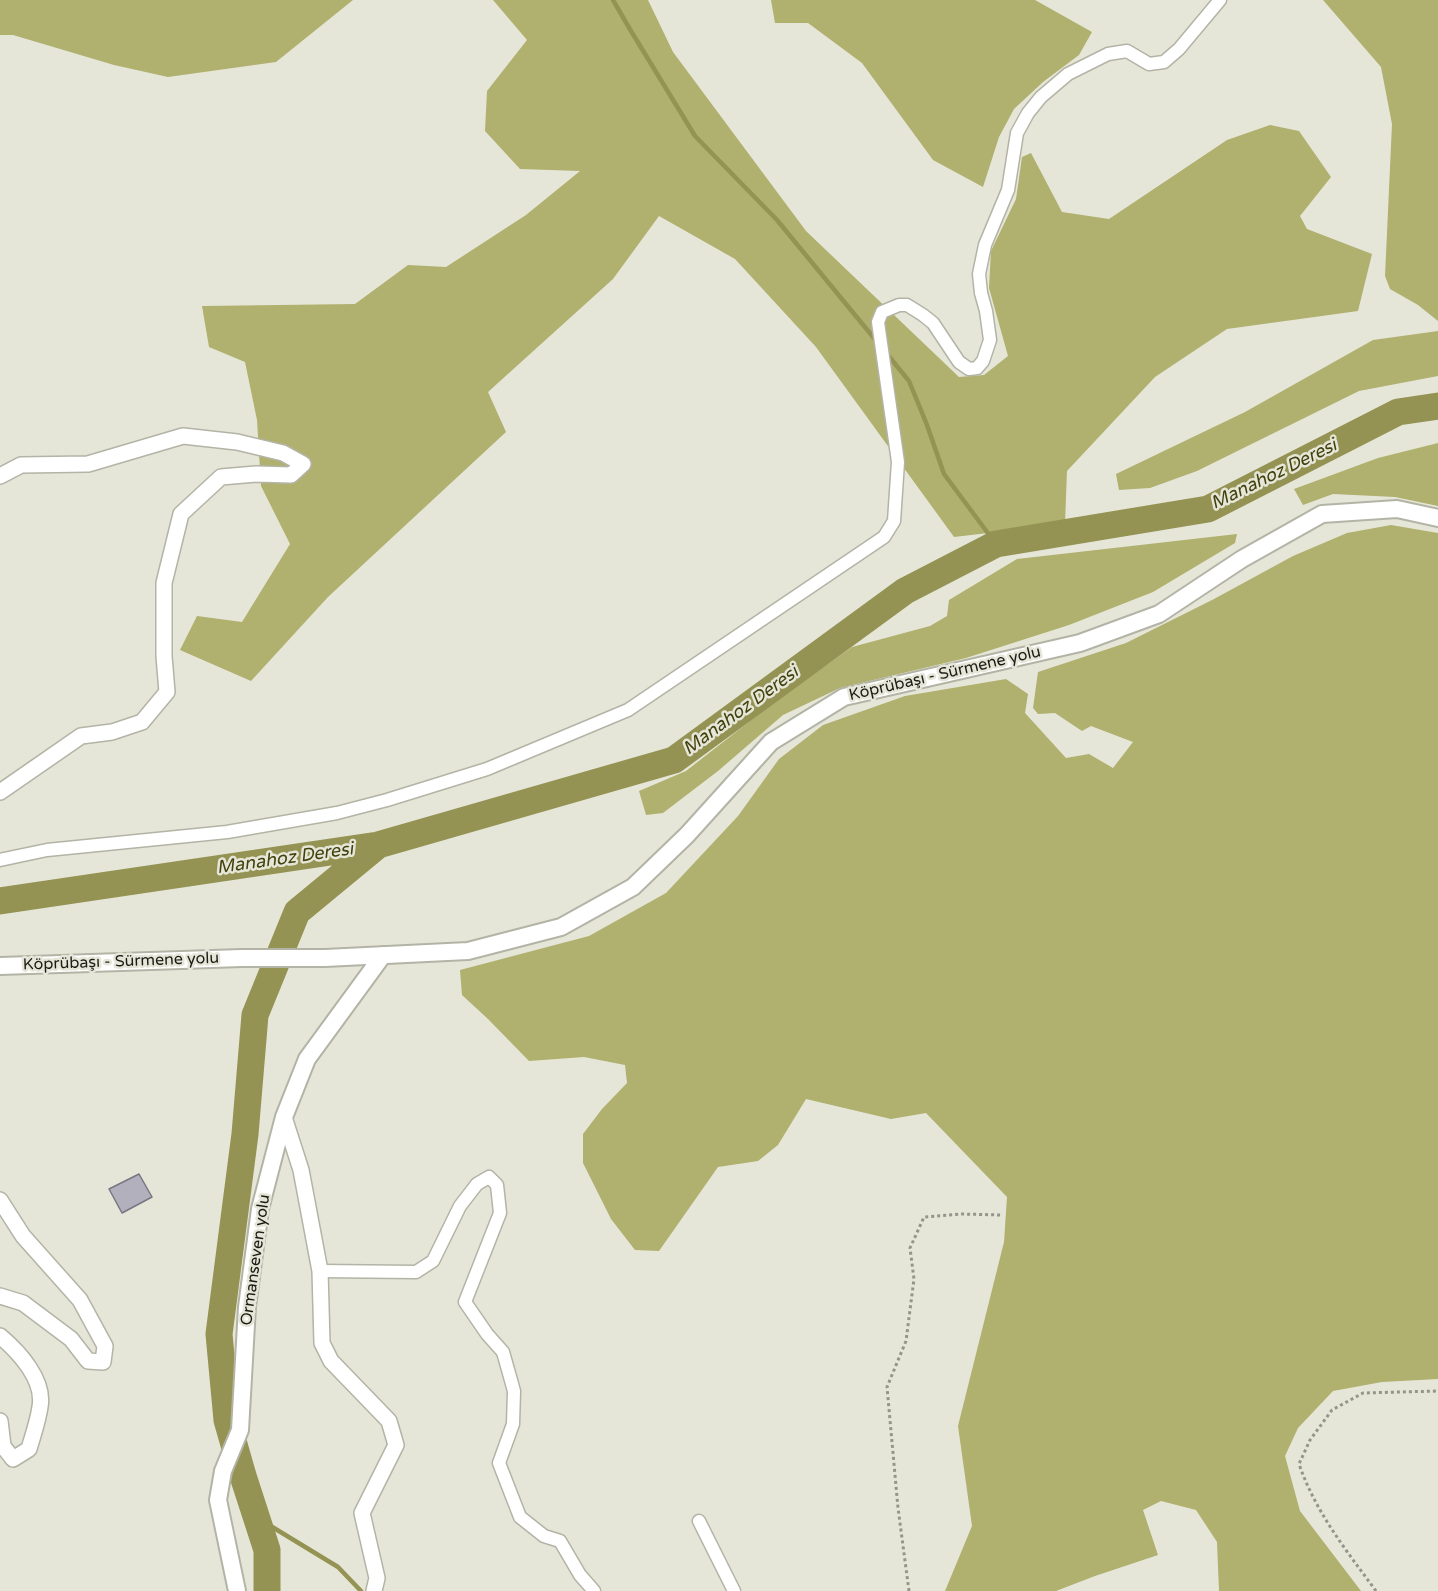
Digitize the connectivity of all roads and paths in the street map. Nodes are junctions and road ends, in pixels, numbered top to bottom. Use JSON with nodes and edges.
{"nodes":[{"id":1,"x":1220,"y":0,"type":"edge"},
{"id":2,"x":0,"y":476,"type":"edge"},
{"id":3,"x":1438,"y":518,"type":"edge"},
{"id":4,"x":0,"y":792,"type":"edge"},
{"id":5,"x":0,"y":860,"type":"edge"},
{"id":6,"x":383,"y":955,"type":"junction"},
{"id":7,"x":0,"y":966,"type":"edge"},
{"id":8,"x":284,"y":1117,"type":"junction"},
{"id":9,"x":0,"y":1200,"type":"edge"},
{"id":10,"x":1002,"y":1215,"type":"dead end"},
{"id":11,"x":320,"y":1271,"type":"junction"},
{"id":12,"x":0,"y":1296,"type":"edge"},
{"id":13,"x":0,"y":1336,"type":"edge"},
{"id":14,"x":1438,"y":1391,"type":"edge"},
{"id":15,"x":0,"y":1421,"type":"edge"},
{"id":16,"x":699,"y":1521,"type":"dead end"},
{"id":17,"x":237,"y":1591,"type":"edge"},
{"id":18,"x":374,"y":1591,"type":"edge"},
{"id":19,"x":594,"y":1591,"type":"edge"},
{"id":20,"x":734,"y":1591,"type":"edge"},
{"id":21,"x":909,"y":1591,"type":"edge"},
{"id":22,"x":1376,"y":1591,"type":"edge"}],
"edges":[{"from":1,"to":5,"type":"street"},
{"from":2,"to":4,"type":"street"},
{"from":3,"to":6,"type":"main road","name":"Köprübaşı - Sürmene yolu"},
{"from":6,"to":7,"type":"main road","name":"Köprübaşı - Sürmene yolu"},
{"from":6,"to":8,"type":"main road","name":"Ormanseven yolu"},
{"from":8,"to":11,"type":"street"},
{"from":8,"to":17,"type":"main road","name":"Ormanseven yolu"},
{"from":9,"to":12,"type":"street"},
{"from":10,"to":21,"type":"path"},
{"from":11,"to":18,"type":"street"},
{"from":11,"to":19,"type":"street"},
{"from":13,"to":15,"type":"street"},
{"from":14,"to":22,"type":"path"},
{"from":16,"to":20,"type":"street"}]}
